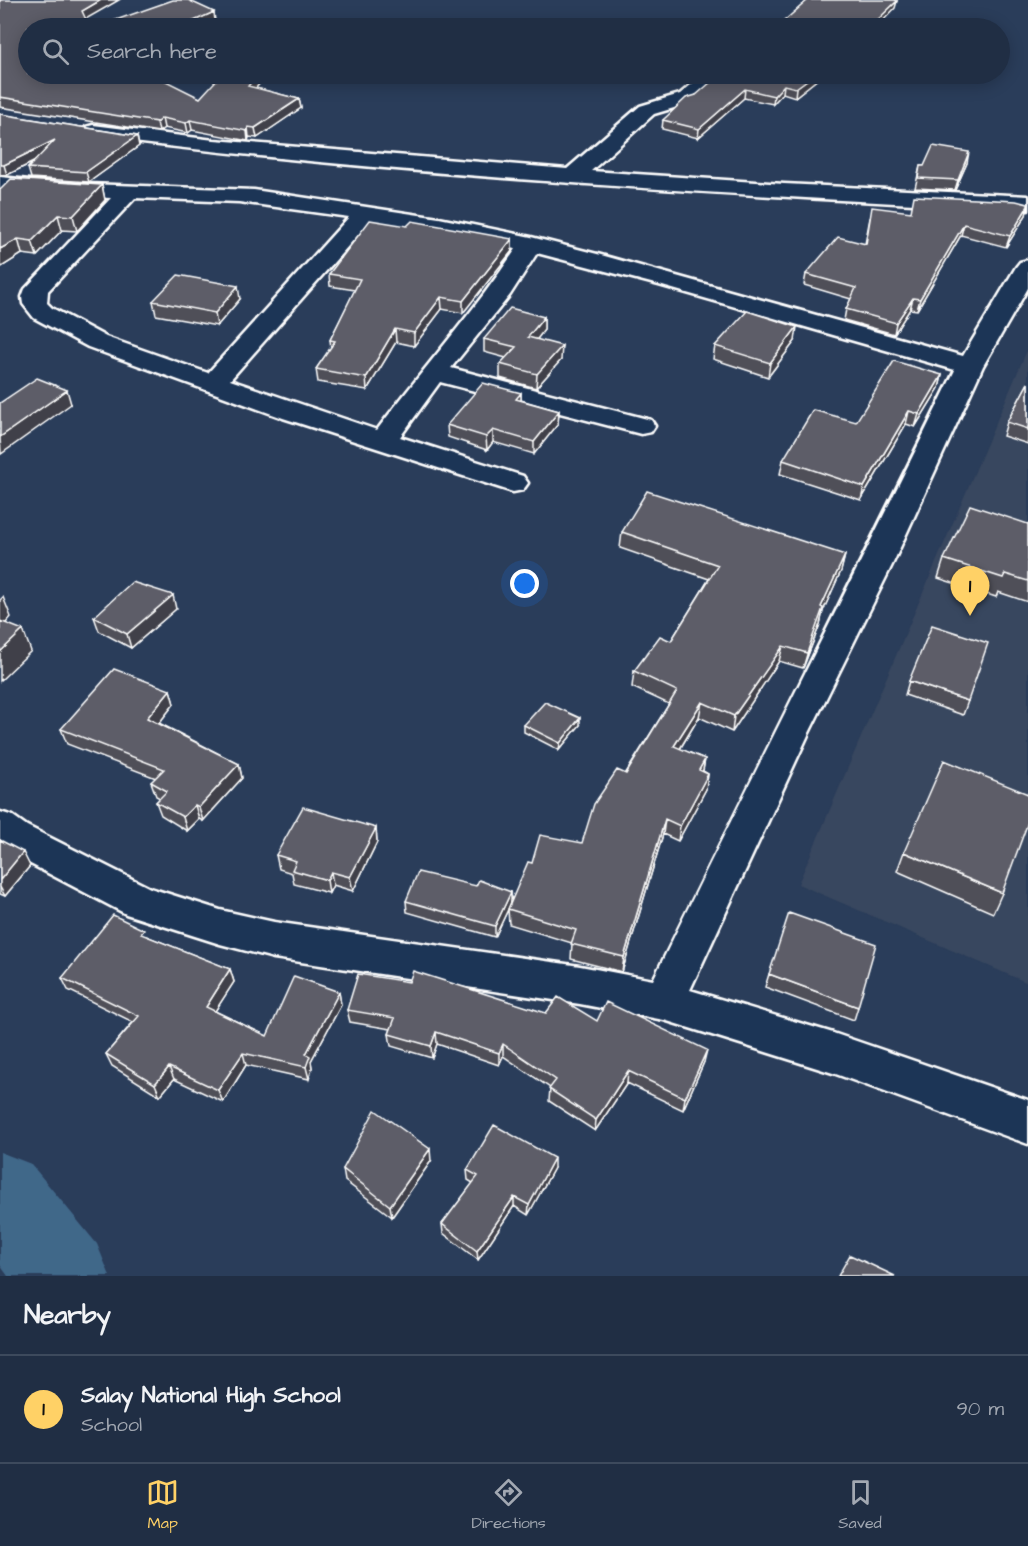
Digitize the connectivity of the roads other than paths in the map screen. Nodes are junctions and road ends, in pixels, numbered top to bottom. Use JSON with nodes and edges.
{"nodes":[{"id":1,"x":704,"y":84,"type":"edge"},
{"id":2,"x":74,"y":127,"type":"edge"},
{"id":3,"x":573,"y":175,"type":"junction"},
{"id":4,"x":0,"y":184,"type":"edge"},
{"id":5,"x":128,"y":193,"type":"junction"},
{"id":6,"x":1028,"y":203,"type":"edge"},
{"id":7,"x":365,"y":213,"type":"junction"},
{"id":8,"x":531,"y":244,"type":"junction"},
{"id":9,"x":1028,"y":267,"type":"edge"},
{"id":10,"x":970,"y":366,"type":"junction"},
{"id":11,"x":434,"y":372,"type":"junction"},
{"id":12,"x":213,"y":383,"type":"junction"},
{"id":13,"x":641,"y":426,"type":"dead end"},
{"id":14,"x":383,"y":441,"type":"junction"},
{"id":15,"x":513,"y":483,"type":"dead end"},
{"id":16,"x":0,"y":827,"type":"edge"},
{"id":17,"x":664,"y":1001,"type":"junction"},
{"id":18,"x":1028,"y":1122,"type":"edge"}],
"edges":[{"from":1,"to":3,"type":"street"},
{"from":2,"to":3,"type":"street"},
{"from":3,"to":6,"type":"street"},
{"from":4,"to":5,"type":"street"},
{"from":5,"to":7,"type":"street"},
{"from":5,"to":12,"type":"street"},
{"from":7,"to":8,"type":"street"},
{"from":7,"to":12,"type":"street"},
{"from":8,"to":10,"type":"street"},
{"from":8,"to":11,"type":"street"},
{"from":9,"to":10,"type":"street"},
{"from":10,"to":17,"type":"street"},
{"from":11,"to":13,"type":"street"},
{"from":11,"to":14,"type":"street"},
{"from":12,"to":14,"type":"street"},
{"from":14,"to":15,"type":"street"},
{"from":16,"to":17,"type":"street"},
{"from":17,"to":18,"type":"street"}]}
